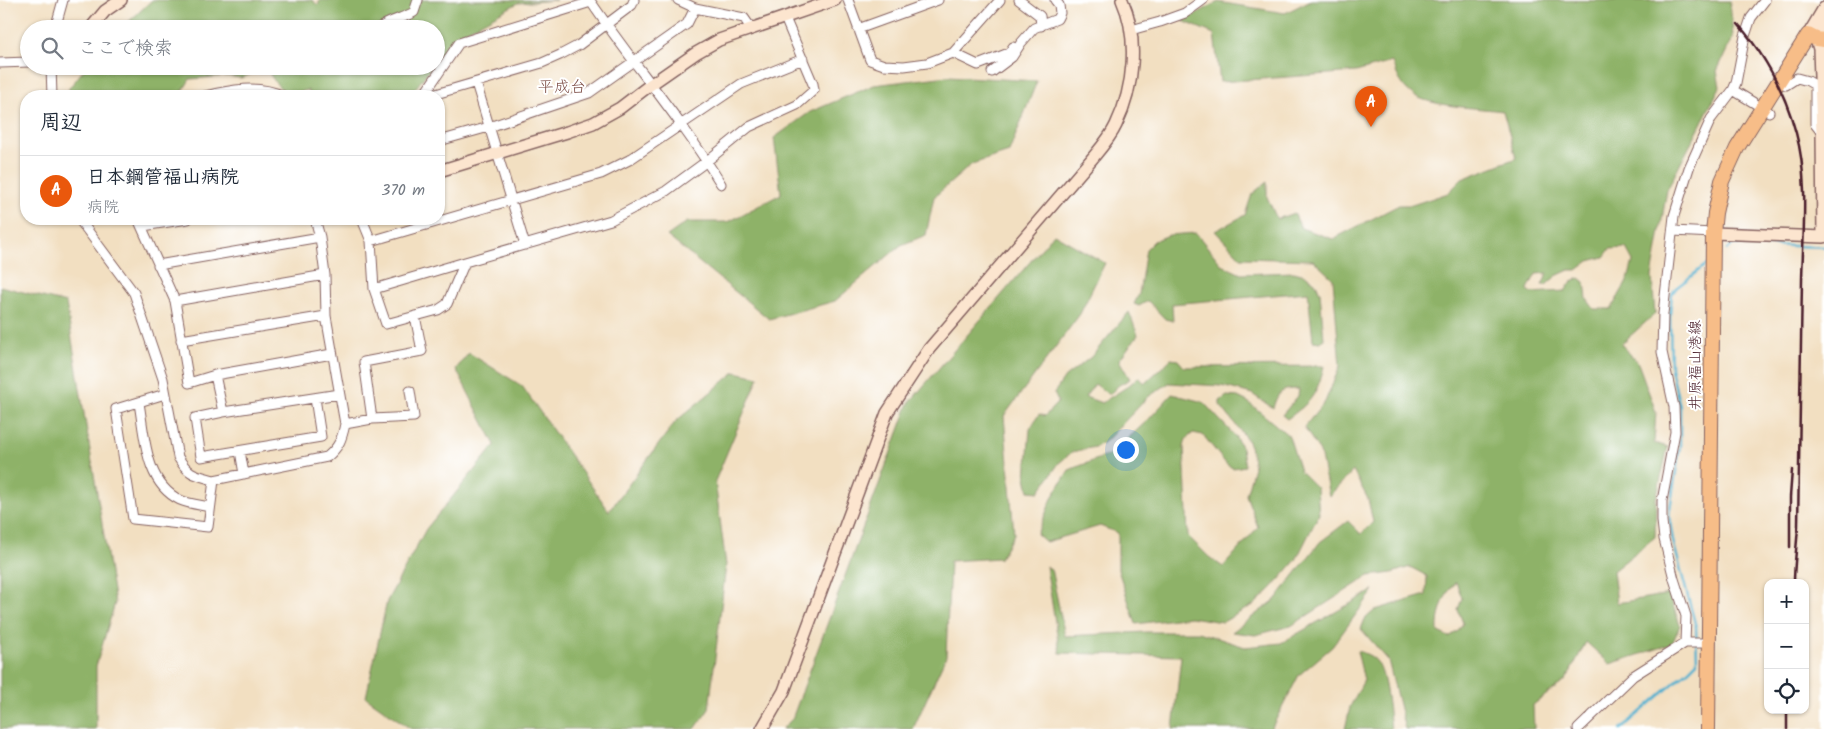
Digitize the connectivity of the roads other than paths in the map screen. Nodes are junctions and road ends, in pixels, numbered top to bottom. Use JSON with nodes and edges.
{"nodes":[{"id":1,"x":63,"y":0,"type":"edge"},
{"id":2,"x":121,"y":0,"type":"edge"},
{"id":3,"x":418,"y":0,"type":"edge"},
{"id":4,"x":634,"y":0,"type":"edge"},
{"id":5,"x":678,"y":0,"type":"edge"},
{"id":6,"x":835,"y":0,"type":"edge"},
{"id":7,"x":848,"y":0,"type":"edge"},
{"id":8,"x":938,"y":0,"type":"edge"},
{"id":9,"x":1000,"y":0,"type":"edge"},
{"id":10,"x":1019,"y":0,"type":"edge"},
{"id":11,"x":1055,"y":0,"type":"edge"},
{"id":12,"x":1122,"y":0,"type":"edge"},
{"id":13,"x":1203,"y":0,"type":"edge"},
{"id":14,"x":1764,"y":0,"type":"edge"},
{"id":15,"x":695,"y":8,"type":"junction"},
{"id":16,"x":1824,"y":8,"type":"edge"},
{"id":17,"x":785,"y":18,"type":"junction"},
{"id":18,"x":57,"y":20,"type":"edge"},
{"id":19,"x":98,"y":20,"type":"edge"},
{"id":20,"x":394,"y":20,"type":"edge"},
{"id":21,"x":606,"y":24,"type":"junction"},
{"id":22,"x":1824,"y":26,"type":"edge"},
{"id":23,"x":1037,"y":27,"type":"junction"},
{"id":24,"x":751,"y":28,"type":"junction"},
{"id":25,"x":858,"y":29,"type":"junction"},
{"id":26,"x":1131,"y":30,"type":"junction"},
{"id":27,"x":1816,"y":38,"type":"edge"},
{"id":28,"x":953,"y":52,"type":"junction"},
{"id":29,"x":803,"y":60,"type":"junction"},
{"id":30,"x":633,"y":61,"type":"junction"},
{"id":31,"x":20,"y":62,"type":"edge"},
{"id":32,"x":0,"y":63,"type":"edge"},
{"id":33,"x":445,"y":64,"type":"edge"},
{"id":34,"x":992,"y":72,"type":"dead end"},
{"id":35,"x":52,"y":75,"type":"edge"},
{"id":36,"x":438,"y":75,"type":"edge"},
{"id":37,"x":476,"y":83,"type":"junction"},
{"id":38,"x":650,"y":85,"type":"junction"},
{"id":39,"x":1786,"y":85,"type":"junction"},
{"id":40,"x":52,"y":90,"type":"edge"},
{"id":41,"x":235,"y":90,"type":"edge"},
{"id":42,"x":271,"y":90,"type":"edge"},
{"id":43,"x":428,"y":90,"type":"edge"},
{"id":44,"x":1733,"y":90,"type":"junction"},
{"id":45,"x":445,"y":92,"type":"edge"},
{"id":46,"x":1766,"y":110,"type":"junction"},
{"id":47,"x":681,"y":124,"type":"junction"},
{"id":48,"x":489,"y":127,"type":"junction"},
{"id":49,"x":1823,"y":131,"type":"edge"},
{"id":50,"x":445,"y":139,"type":"edge"},
{"id":51,"x":498,"y":154,"type":"junction"},
{"id":52,"x":707,"y":161,"type":"junction"},
{"id":53,"x":445,"y":169,"type":"edge"},
{"id":54,"x":721,"y":184,"type":"dead end"},
{"id":55,"x":511,"y":199,"type":"junction"},
{"id":56,"x":445,"y":219,"type":"edge"},
{"id":57,"x":83,"y":225,"type":"edge"},
{"id":58,"x":141,"y":225,"type":"edge"},
{"id":59,"x":317,"y":225,"type":"edge"},
{"id":60,"x":364,"y":225,"type":"edge"},
{"id":61,"x":424,"y":225,"type":"edge"},
{"id":62,"x":1673,"y":231,"type":"junction"},
{"id":63,"x":1718,"y":233,"type":"junction"},
{"id":64,"x":320,"y":237,"type":"junction"},
{"id":65,"x":1823,"y":237,"type":"edge"},
{"id":66,"x":370,"y":241,"type":"junction"},
{"id":67,"x":525,"y":245,"type":"junction"},
{"id":68,"x":465,"y":262,"type":"junction"},
{"id":69,"x":158,"y":265,"type":"junction"},
{"id":70,"x":325,"y":275,"type":"junction"},
{"id":71,"x":374,"y":289,"type":"junction"},
{"id":72,"x":175,"y":301,"type":"junction"},
{"id":73,"x":326,"y":316,"type":"junction"},
{"id":74,"x":415,"y":316,"type":"junction"},
{"id":75,"x":181,"y":340,"type":"junction"},
{"id":76,"x":332,"y":354,"type":"junction"},
{"id":77,"x":215,"y":375,"type":"junction"},
{"id":78,"x":410,"y":390,"type":"dead end"},
{"id":79,"x":165,"y":394,"type":"junction"},
{"id":80,"x":339,"y":394,"type":"junction"},
{"id":81,"x":315,"y":398,"type":"junction"},
{"id":82,"x":139,"y":403,"type":"junction"},
{"id":83,"x":223,"y":412,"type":"junction"},
{"id":84,"x":372,"y":418,"type":"junction"},
{"id":85,"x":345,"y":424,"type":"junction"},
{"id":86,"x":240,"y":451,"type":"junction"},
{"id":87,"x":244,"y":474,"type":"junction"},
{"id":88,"x":214,"y":480,"type":"junction"},
{"id":89,"x":210,"y":507,"type":"junction"},
{"id":90,"x":1687,"y":643,"type":"junction"},
{"id":91,"x":1705,"y":643,"type":"junction"},
{"id":92,"x":762,"y":729,"type":"edge"},
{"id":93,"x":1578,"y":729,"type":"edge"},
{"id":94,"x":1708,"y":729,"type":"edge"},
{"id":95,"x":1715,"y":729,"type":"edge"}],
"edges":[{"from":1,"to":18,"type":"street"},
{"from":2,"to":19,"type":"street"},
{"from":3,"to":20,"type":"street"},
{"from":4,"to":21,"type":"street"},
{"from":5,"to":15,"type":"street"},
{"from":6,"to":17,"type":"street"},
{"from":7,"to":25,"type":"street"},
{"from":8,"to":25,"type":"street"},
{"from":9,"to":28,"type":"street"},
{"from":10,"to":23,"type":"street"},
{"from":11,"to":23,"type":"street"},
{"from":12,"to":26,"type":"street"},
{"from":13,"to":26,"type":"street"},
{"from":14,"to":44,"type":"street"},
{"from":15,"to":24,"type":"street"},
{"from":15,"to":30,"type":"street"},
{"from":16,"to":27,"type":"street"},
{"from":17,"to":24,"type":"street"},
{"from":17,"to":29,"type":"street"},
{"from":21,"to":30,"type":"street"},
{"from":21,"to":33,"type":"street"},
{"from":21,"to":37,"type":"street"},
{"from":22,"to":27,"type":"street"},
{"from":23,"to":28,"type":"street"},
{"from":23,"to":34,"type":"street"},
{"from":24,"to":38,"type":"street"},
{"from":25,"to":28,"type":"street"},
{"from":26,"to":92,"type":"street"},
{"from":27,"to":39,"type":"main road","name":"井原福山港線"},
{"from":27,"to":46,"type":"main road","name":"井原福山港線"},
{"from":27,"to":49,"type":"street"},
{"from":29,"to":47,"type":"street"},
{"from":29,"to":52,"type":"street"},
{"from":30,"to":38,"type":"street"},
{"from":30,"to":48,"type":"street"},
{"from":31,"to":32,"type":"street"},
{"from":35,"to":40,"type":"street"},
{"from":36,"to":43,"type":"street"},
{"from":37,"to":45,"type":"street"},
{"from":37,"to":48,"type":"street"},
{"from":38,"to":47,"type":"street"},
{"from":38,"to":51,"type":"street"},
{"from":39,"to":46,"type":"main road","name":"井原福山港線"},
{"from":39,"to":49,"type":"street"},
{"from":41,"to":42,"type":"street"},
{"from":44,"to":46,"type":"street"},
{"from":44,"to":62,"type":"street"},
{"from":46,"to":63,"type":"main road","name":"井原福山港線"},
{"from":47,"to":52,"type":"street"},
{"from":47,"to":55,"type":"street"},
{"from":48,"to":50,"type":"street"},
{"from":48,"to":51,"type":"street"},
{"from":49,"to":65,"type":"street"},
{"from":51,"to":53,"type":"street"},
{"from":51,"to":55,"type":"street"},
{"from":52,"to":54,"type":"street"},
{"from":52,"to":67,"type":"street"},
{"from":55,"to":56,"type":"street"},
{"from":55,"to":67,"type":"street"},
{"from":57,"to":79,"type":"street"},
{"from":58,"to":69,"type":"street"},
{"from":59,"to":64,"type":"street"},
{"from":60,"to":66,"type":"street"},
{"from":61,"to":66,"type":"street"},
{"from":62,"to":63,"type":"street"},
{"from":62,"to":90,"type":"street"},
{"from":63,"to":65,"type":"street"},
{"from":63,"to":91,"type":"main road","name":"井原福山港線"},
{"from":63,"to":95,"type":"main road","name":"井原福山港線"},
{"from":64,"to":69,"type":"street"},
{"from":64,"to":70,"type":"street"},
{"from":66,"to":71,"type":"street"},
{"from":67,"to":68,"type":"street"},
{"from":68,"to":71,"type":"street"},
{"from":68,"to":74,"type":"street"},
{"from":69,"to":72,"type":"street"},
{"from":70,"to":72,"type":"street"},
{"from":70,"to":73,"type":"street"},
{"from":71,"to":74,"type":"street"},
{"from":72,"to":75,"type":"street"},
{"from":73,"to":75,"type":"street"},
{"from":73,"to":76,"type":"street"},
{"from":74,"to":84,"type":"street"},
{"from":75,"to":77,"type":"street"},
{"from":76,"to":77,"type":"street"},
{"from":76,"to":80,"type":"street"},
{"from":77,"to":83,"type":"street"},
{"from":78,"to":84,"type":"street"},
{"from":79,"to":82,"type":"street"},
{"from":79,"to":88,"type":"street"},
{"from":80,"to":81,"type":"street"},
{"from":80,"to":85,"type":"street"},
{"from":81,"to":83,"type":"street"},
{"from":81,"to":86,"type":"street"},
{"from":82,"to":89,"type":"street"},
{"from":82,"to":89,"type":"street"},
{"from":83,"to":86,"type":"street"},
{"from":84,"to":85,"type":"street"},
{"from":85,"to":87,"type":"street"},
{"from":86,"to":87,"type":"street"},
{"from":87,"to":88,"type":"street"},
{"from":88,"to":89,"type":"street"},
{"from":90,"to":91,"type":"street"},
{"from":90,"to":93,"type":"street"},
{"from":91,"to":94,"type":"main road","name":"井原福山港線"}]}
